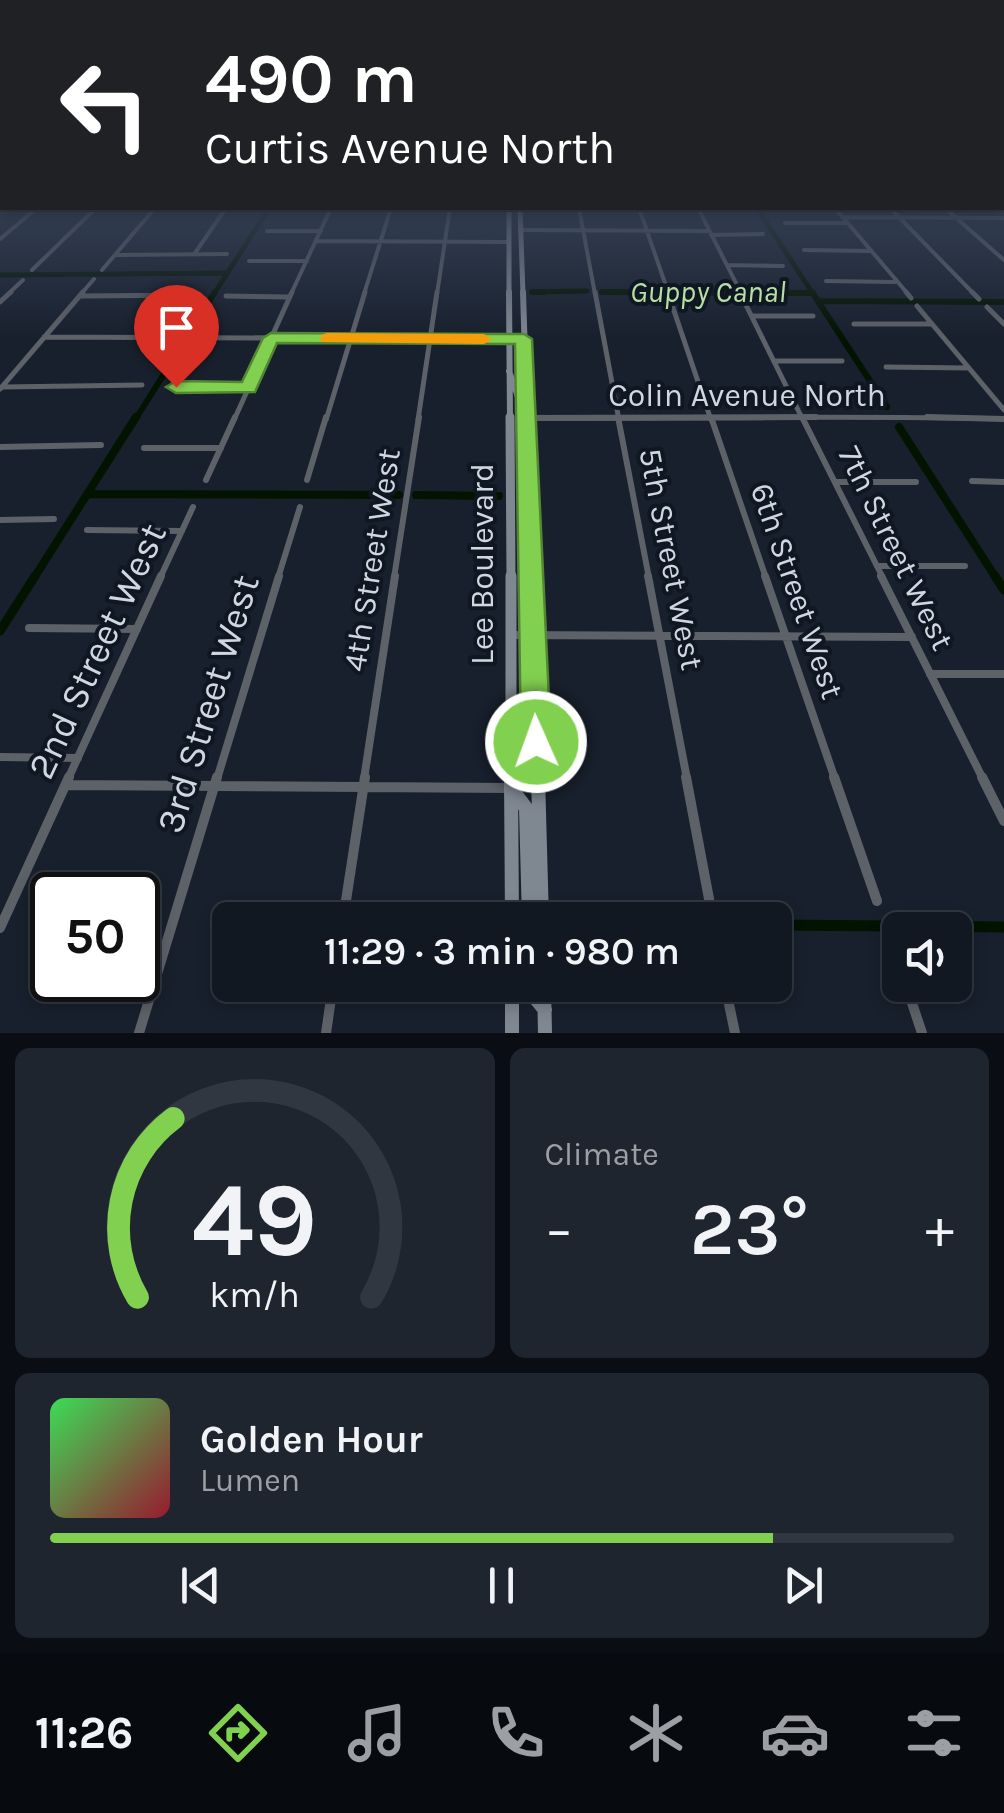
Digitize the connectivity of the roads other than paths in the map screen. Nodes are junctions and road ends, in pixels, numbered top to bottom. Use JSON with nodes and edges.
{"nodes":[{"id":1,"x":61,"y":242,"type":"edge"},
{"id":2,"x":126,"y":242,"type":"edge"},
{"id":3,"x":202,"y":242,"type":"edge"},
{"id":4,"x":315,"y":242,"type":"edge"},
{"id":5,"x":380,"y":242,"type":"edge"},
{"id":6,"x":445,"y":242,"type":"edge"},
{"id":7,"x":509,"y":242,"type":"joint"},
{"id":8,"x":521,"y":242,"type":"edge"},
{"id":9,"x":586,"y":242,"type":"edge"},
{"id":10,"x":650,"y":242,"type":"edge"},
{"id":11,"x":715,"y":242,"type":"edge"},
{"id":12,"x":864,"y":242,"type":"edge"},
{"id":13,"x":924,"y":242,"type":"edge"},
{"id":14,"x":984,"y":242,"type":"edge"},
{"id":15,"x":804,"y":250,"type":"dead end"},
{"id":16,"x":871,"y":250,"type":"junction"},
{"id":17,"x":194,"y":254,"type":"junction"},
{"id":18,"x":227,"y":254,"type":"dead end"},
{"id":19,"x":115,"y":255,"type":"junction"},
{"id":20,"x":1004,"y":260,"type":"edge"},
{"id":21,"x":249,"y":261,"type":"dead end"},
{"id":22,"x":306,"y":261,"type":"junction"},
{"id":23,"x":727,"y":266,"type":"junction"},
{"id":24,"x":783,"y":266,"type":"dead end"},
{"id":25,"x":32,"y":270,"type":"dead end"},
{"id":26,"x":102,"y":270,"type":"dead end"},
{"id":27,"x":522,"y":278,"type":"junction"},
{"id":28,"x":94,"y":279,"type":"dead end"},
{"id":29,"x":22,"y":280,"type":"dead end"},
{"id":30,"x":826,"y":281,"type":"dead end"},
{"id":31,"x":897,"y":282,"type":"junction"},
{"id":32,"x":666,"y":286,"type":"dead end"},
{"id":33,"x":738,"y":287,"type":"dead end"},
{"id":34,"x":200,"y":295,"type":"dead end"},
{"id":35,"x":80,"y":296,"type":"junction"},
{"id":36,"x":226,"y":296,"type":"dead end"},
{"id":37,"x":670,"y":296,"type":"dead end"},
{"id":38,"x":290,"y":297,"type":"junction"},
{"id":39,"x":742,"y":297,"type":"dead end"},
{"id":40,"x":910,"y":298,"type":"dead end"},
{"id":41,"x":979,"y":299,"type":"dead end"},
{"id":42,"x":0,"y":302,"type":"edge"},
{"id":43,"x":917,"y":306,"type":"dead end"},
{"id":44,"x":987,"y":307,"type":"dead end"},
{"id":45,"x":752,"y":316,"type":"junction"},
{"id":46,"x":813,"y":316,"type":"dead end"},
{"id":47,"x":854,"y":324,"type":"dead end"},
{"id":48,"x":932,"y":324,"type":"junction"},
{"id":49,"x":1004,"y":324,"type":"edge"},
{"id":50,"x":44,"y":338,"type":"junction"},
{"id":51,"x":271,"y":338,"type":"junction"},
{"id":52,"x":351,"y":338,"type":"junction"},
{"id":53,"x":430,"y":339,"type":"junction"},
{"id":54,"x":509,"y":339,"type":"junction"},
{"id":55,"x":524,"y":339,"type":"junction"},
{"id":56,"x":774,"y":361,"type":"junction"},
{"id":57,"x":842,"y":361,"type":"dead end"},
{"id":58,"x":886,"y":367,"type":"dead end"},
{"id":59,"x":968,"y":368,"type":"junction"},
{"id":60,"x":509,"y":370,"type":"junction"},
{"id":61,"x":142,"y":386,"type":"dead end"},
{"id":62,"x":176,"y":387,"type":"dead end"},
{"id":63,"x":0,"y":388,"type":"edge"},
{"id":64,"x":248,"y":388,"type":"junction"},
{"id":65,"x":1004,"y":410,"type":"edge"},
{"id":66,"x":802,"y":415,"type":"junction"},
{"id":67,"x":526,"y":418,"type":"junction"},
{"id":68,"x":619,"y":418,"type":"junction"},
{"id":69,"x":711,"y":418,"type":"junction"},
{"id":70,"x":1004,"y":419,"type":"edge"},
{"id":71,"x":101,"y":445,"type":"dead end"},
{"id":72,"x":0,"y":447,"type":"edge"},
{"id":73,"x":144,"y":448,"type":"dead end"},
{"id":74,"x":221,"y":448,"type":"junction"},
{"id":75,"x":206,"y":480,"type":"dead end"},
{"id":76,"x":308,"y":480,"type":"dead end"},
{"id":77,"x":835,"y":482,"type":"junction"},
{"id":78,"x":916,"y":482,"type":"dead end"},
{"id":79,"x":972,"y":482,"type":"dead end"},
{"id":80,"x":1004,"y":482,"type":"edge"},
{"id":81,"x":194,"y":507,"type":"dead end"},
{"id":82,"x":300,"y":507,"type":"dead end"},
{"id":83,"x":54,"y":519,"type":"dead end"},
{"id":84,"x":0,"y":520,"type":"edge"},
{"id":85,"x":87,"y":530,"type":"dead end"},
{"id":86,"x":182,"y":531,"type":"junction"},
{"id":87,"x":877,"y":566,"type":"junction"},
{"id":88,"x":964,"y":566,"type":"dead end"},
{"id":89,"x":29,"y":628,"type":"dead end"},
{"id":90,"x":137,"y":629,"type":"junction"},
{"id":91,"x":533,"y":635,"type":"junction"},
{"id":92,"x":510,"y":636,"type":"junction"},
{"id":93,"x":660,"y":636,"type":"junction"},
{"id":94,"x":786,"y":636,"type":"junction"},
{"id":95,"x":912,"y":637,"type":"junction"},
{"id":96,"x":930,"y":674,"type":"junction"},
{"id":97,"x":1004,"y":674,"type":"edge"},
{"id":98,"x":0,"y":757,"type":"edge"},
{"id":99,"x":78,"y":758,"type":"junction"},
{"id":100,"x":66,"y":785,"type":"junction"},
{"id":101,"x":214,"y":787,"type":"junction"},
{"id":102,"x":363,"y":788,"type":"junction"},
{"id":103,"x":511,"y":788,"type":"junction"},
{"id":104,"x":1004,"y":820,"type":"edge"},
{"id":105,"x":346,"y":902,"type":"edge"},
{"id":106,"x":512,"y":902,"type":"edge"},
{"id":107,"x":529,"y":902,"type":"edge"},
{"id":108,"x":541,"y":902,"type":"edge"},
{"id":109,"x":710,"y":902,"type":"edge"},
{"id":110,"x":877,"y":902,"type":"dead end"},
{"id":111,"x":0,"y":928,"type":"edge"},
{"id":112,"x":331,"y":1002,"type":"edge"},
{"id":113,"x":512,"y":1002,"type":"edge"},
{"id":114,"x":538,"y":1002,"type":"edge"},
{"id":115,"x":545,"y":1002,"type":"edge"},
{"id":116,"x":729,"y":1002,"type":"edge"},
{"id":117,"x":912,"y":1002,"type":"edge"},
{"id":118,"x":545,"y":1010,"type":"junction"},
{"id":119,"x":139,"y":1033,"type":"edge"},
{"id":120,"x":326,"y":1033,"type":"edge"},
{"id":121,"x":512,"y":1033,"type":"edge"},
{"id":122,"x":546,"y":1033,"type":"edge"},
{"id":123,"x":734,"y":1033,"type":"edge"},
{"id":124,"x":922,"y":1033,"type":"edge"}],
"edges":[{"from":1,"to":25,"type":"street"},
{"from":2,"to":19,"type":"street"},
{"from":3,"to":17,"type":"street"},
{"from":4,"to":22,"type":"street"},
{"from":5,"to":52,"type":"street"},
{"from":6,"to":53,"type":"street","name":"4th Street West"},
{"from":7,"to":27,"type":"main road"},
{"from":7,"to":54,"type":"main road","name":"Lee Boulevard"},
{"from":8,"to":27,"type":"main road","name":"Lee Boulevard"},
{"from":9,"to":68,"type":"street","name":"5th Street West"},
{"from":10,"to":32,"type":"street"},
{"from":11,"to":23,"type":"street"},
{"from":12,"to":16,"type":"street"},
{"from":13,"to":41,"type":"street"},
{"from":14,"to":20,"type":"street"},
{"from":15,"to":16,"type":"street"},
{"from":16,"to":31,"type":"street"},
{"from":17,"to":18,"type":"street"},
{"from":17,"to":19,"type":"street"},
{"from":19,"to":26,"type":"street"},
{"from":21,"to":22,"type":"street"},
{"from":22,"to":38,"type":"street"},
{"from":23,"to":24,"type":"street"},
{"from":23,"to":33,"type":"street"},
{"from":27,"to":55,"type":"main road","name":"Lee Boulevard"},
{"from":28,"to":35,"type":"street"},
{"from":29,"to":42,"type":"street"},
{"from":30,"to":31,"type":"street"},
{"from":31,"to":40,"type":"street"},
{"from":34,"to":35,"type":"street"},
{"from":35,"to":50,"type":"street"},
{"from":36,"to":38,"type":"street"},
{"from":37,"to":69,"type":"street","name":"6th Street West"},
{"from":38,"to":51,"type":"street"},
{"from":39,"to":45,"type":"street","name":"7th Street West"},
{"from":43,"to":48,"type":"street"},
{"from":44,"to":49,"type":"street"},
{"from":45,"to":46,"type":"street"},
{"from":45,"to":56,"type":"street","name":"7th Street West"},
{"from":47,"to":48,"type":"street"},
{"from":48,"to":59,"type":"street"},
{"from":50,"to":51,"type":"street"},
{"from":50,"to":63,"type":"street"},
{"from":51,"to":52,"type":"street"},
{"from":51,"to":64,"type":"street"},
{"from":52,"to":53,"type":"street"},
{"from":52,"to":76,"type":"street"},
{"from":53,"to":54,"type":"street"},
{"from":53,"to":102,"type":"street","name":"4th Street West"},
{"from":54,"to":55,"type":"street"},
{"from":54,"to":60,"type":"main road","name":"Lee Boulevard"},
{"from":55,"to":67,"type":"main road","name":"Lee Boulevard"},
{"from":56,"to":57,"type":"street"},
{"from":56,"to":66,"type":"street","name":"7th Street West"},
{"from":58,"to":59,"type":"street"},
{"from":59,"to":65,"type":"street"},
{"from":60,"to":67,"type":"main road"},
{"from":60,"to":92,"type":"main road","name":"Lee Boulevard"},
{"from":61,"to":63,"type":"street"},
{"from":62,"to":64,"type":"street"},
{"from":64,"to":74,"type":"street"},
{"from":66,"to":69,"type":"street","name":"Colin Avenue North"},
{"from":66,"to":70,"type":"street","name":"Colin Avenue North"},
{"from":66,"to":77,"type":"street","name":"7th Street West"},
{"from":67,"to":68,"type":"street","name":"Colin Avenue North"},
{"from":67,"to":91,"type":"main road","name":"Lee Boulevard"},
{"from":68,"to":69,"type":"street","name":"Colin Avenue North"},
{"from":68,"to":93,"type":"street","name":"5th Street West"},
{"from":69,"to":94,"type":"street","name":"6th Street West"},
{"from":71,"to":72,"type":"street"},
{"from":73,"to":74,"type":"street"},
{"from":74,"to":75,"type":"street"},
{"from":77,"to":78,"type":"street"},
{"from":77,"to":87,"type":"street","name":"7th Street West"},
{"from":79,"to":80,"type":"street"},
{"from":81,"to":86,"type":"street","name":"2nd Street West"},
{"from":82,"to":101,"type":"street","name":"3rd Street West"},
{"from":83,"to":84,"type":"street"},
{"from":85,"to":86,"type":"street"},
{"from":86,"to":90,"type":"street","name":"2nd Street West"},
{"from":87,"to":88,"type":"street"},
{"from":87,"to":95,"type":"street","name":"7th Street West"},
{"from":89,"to":90,"type":"street"},
{"from":90,"to":99,"type":"street","name":"2nd Street West"},
{"from":91,"to":92,"type":"street"},
{"from":91,"to":93,"type":"street"},
{"from":91,"to":108,"type":"main road","name":"Lee Boulevard"},
{"from":92,"to":103,"type":"main road","name":"Lee Boulevard"},
{"from":93,"to":94,"type":"street"},
{"from":93,"to":109,"type":"street","name":"5th Street West"},
{"from":94,"to":95,"type":"street"},
{"from":94,"to":110,"type":"street","name":"6th Street West"},
{"from":95,"to":96,"type":"street","name":"7th Street West"},
{"from":96,"to":97,"type":"street"},
{"from":96,"to":104,"type":"street","name":"7th Street West"},
{"from":98,"to":99,"type":"street"},
{"from":99,"to":100,"type":"street","name":"2nd Street West"},
{"from":100,"to":101,"type":"street"},
{"from":100,"to":111,"type":"street","name":"2nd Street West"},
{"from":101,"to":102,"type":"street"},
{"from":101,"to":119,"type":"street","name":"3rd Street West"},
{"from":102,"to":103,"type":"street"},
{"from":102,"to":105,"type":"street","name":"4th Street West"},
{"from":103,"to":106,"type":"main road","name":"Lee Boulevard"},
{"from":103,"to":107,"type":"main road"},
{"from":112,"to":120,"type":"street"},
{"from":113,"to":121,"type":"main road"},
{"from":114,"to":118,"type":"main road"},
{"from":115,"to":118,"type":"main road"},
{"from":116,"to":123,"type":"street"},
{"from":117,"to":124,"type":"street"},
{"from":118,"to":122,"type":"main road"}]}
